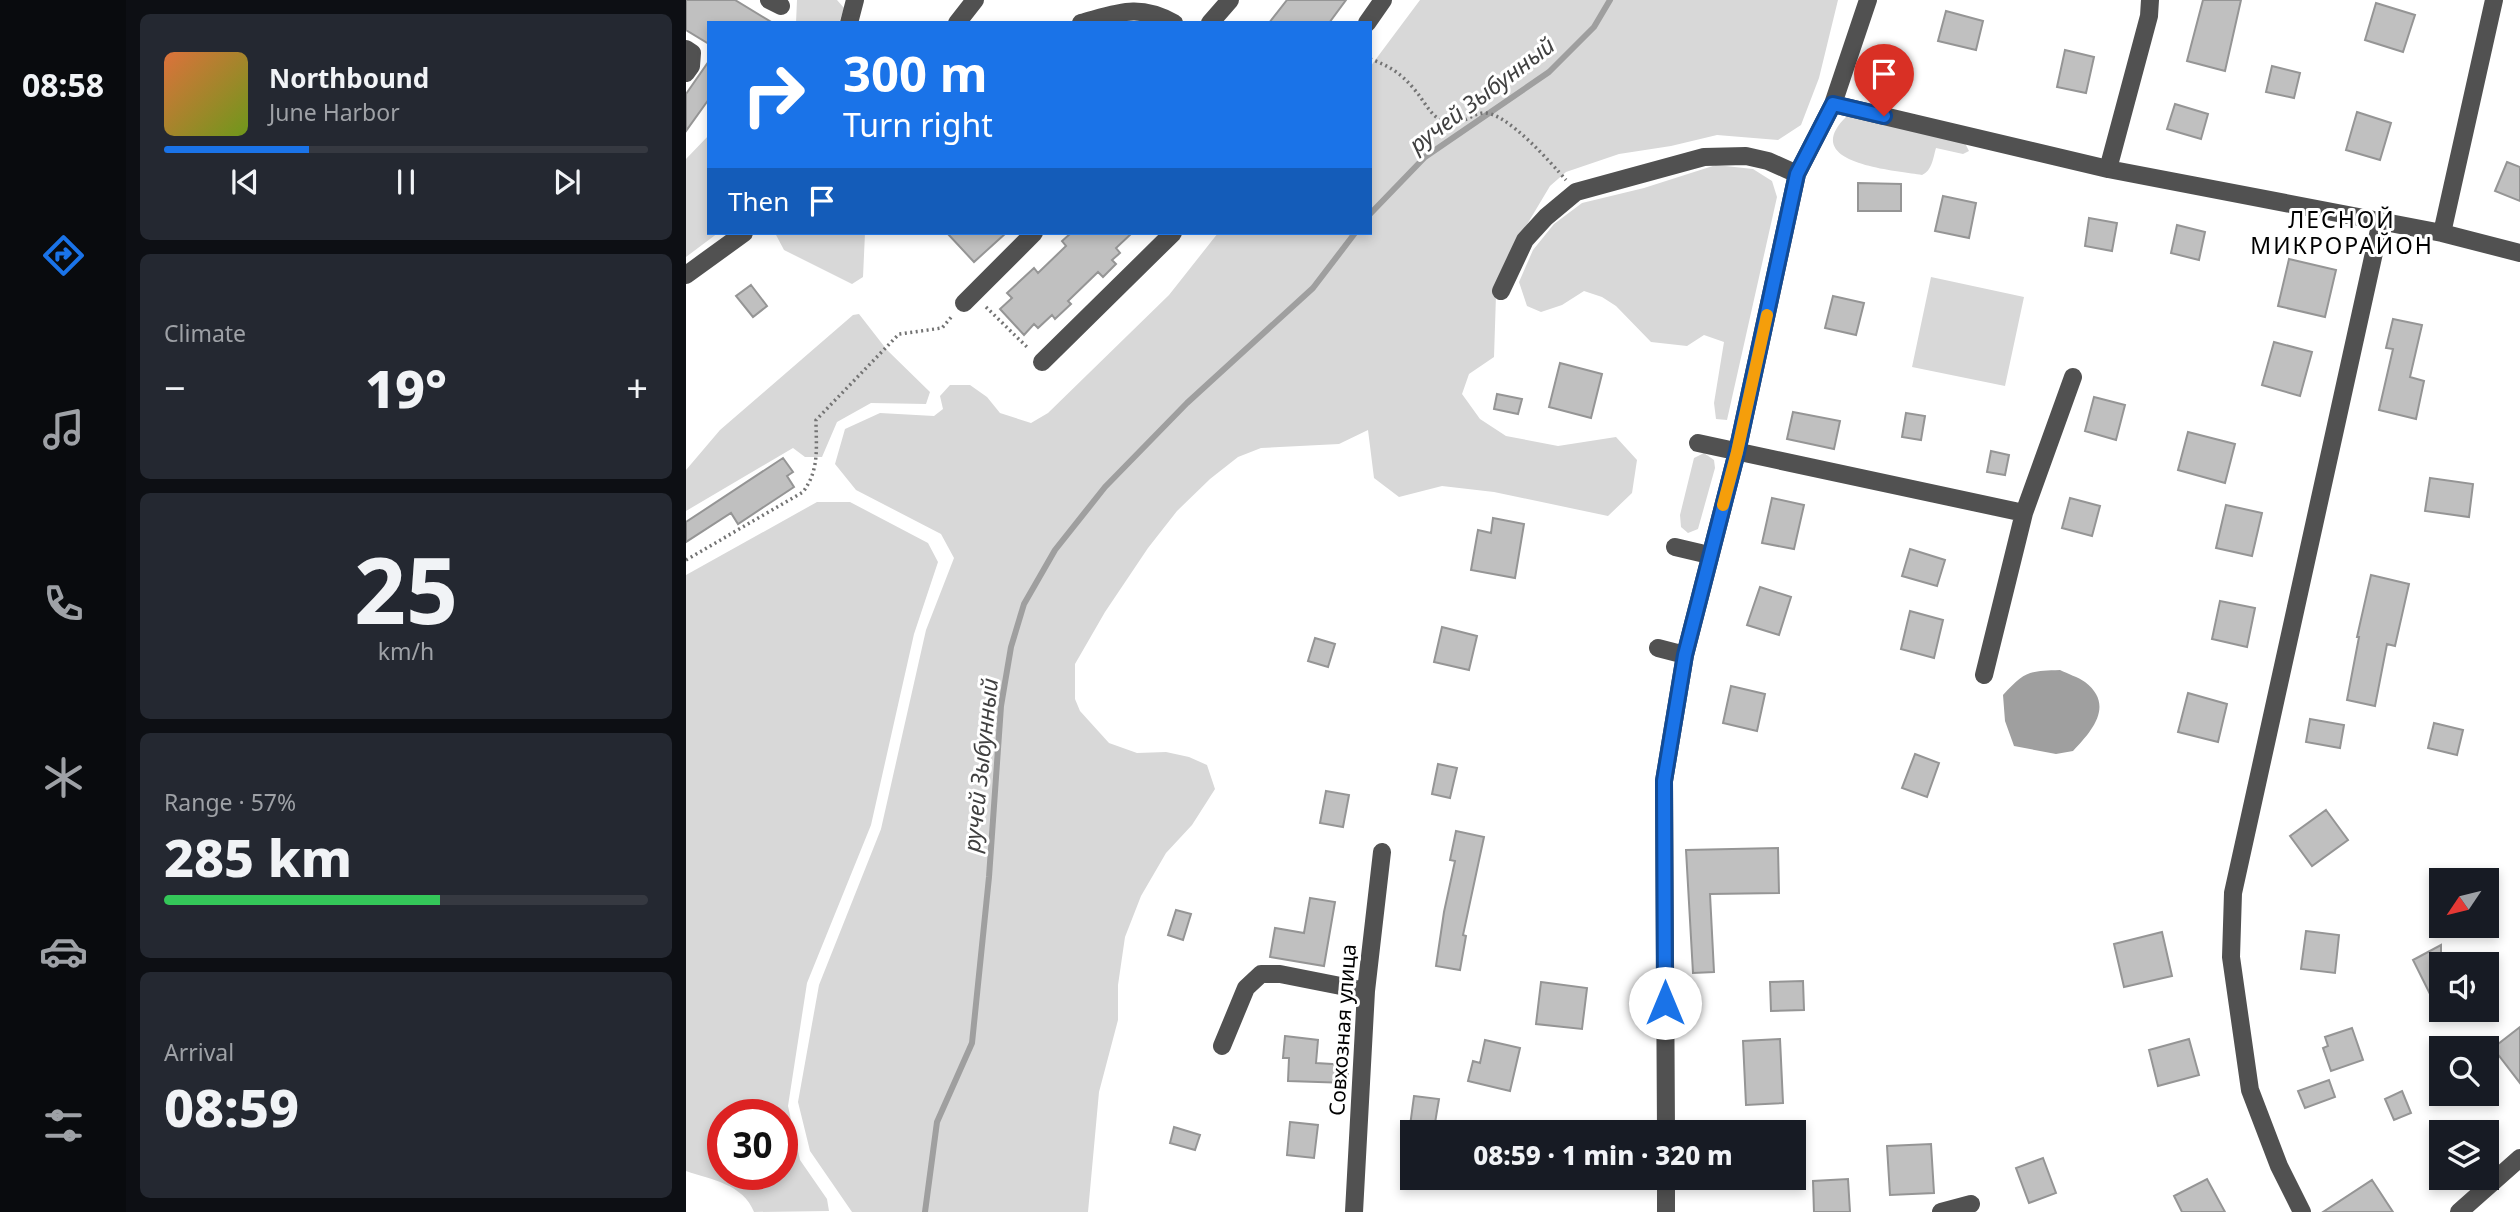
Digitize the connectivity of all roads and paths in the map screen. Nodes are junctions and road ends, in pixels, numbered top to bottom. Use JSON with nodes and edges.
{"nodes":[{"id":1,"x":855,"y":0,"type":"edge"},
{"id":2,"x":975,"y":0,"type":"edge"},
{"id":3,"x":1230,"y":0,"type":"edge"},
{"id":4,"x":1383,"y":0,"type":"edge"},
{"id":5,"x":1868,"y":0,"type":"edge"},
{"id":6,"x":2150,"y":0,"type":"edge"},
{"id":7,"x":2494,"y":0,"type":"edge"},
{"id":8,"x":1160,"y":6,"type":"edge"},
{"id":9,"x":850,"y":21,"type":"edge"},
{"id":10,"x":959,"y":21,"type":"edge"},
{"id":11,"x":1088,"y":21,"type":"edge"},
{"id":12,"x":1172,"y":21,"type":"edge"},
{"id":13,"x":1212,"y":21,"type":"edge"},
{"id":14,"x":1368,"y":21,"type":"edge"},
{"id":15,"x":689,"y":51,"type":"edge"},
{"id":16,"x":1372,"y":60,"type":"edge"},
{"id":17,"x":707,"y":62,"type":"edge"},
{"id":18,"x":686,"y":73,"type":"edge"},
{"id":19,"x":1833,"y":104,"type":"junction"},
{"id":20,"x":2108,"y":169,"type":"junction"},
{"id":21,"x":1797,"y":174,"type":"junction"},
{"id":22,"x":1576,"y":192,"type":"junction"},
{"id":23,"x":2381,"y":221,"type":"junction"},
{"id":24,"x":2442,"y":233,"type":"junction"},
{"id":25,"x":741,"y":235,"type":"edge"},
{"id":26,"x":1032,"y":235,"type":"edge"},
{"id":27,"x":1171,"y":235,"type":"edge"},
{"id":28,"x":2520,"y":253,"type":"edge"},
{"id":29,"x":686,"y":275,"type":"edge"},
{"id":30,"x":1501,"y":291,"type":"dead end"},
{"id":31,"x":968,"y":299,"type":"junction"},
{"id":32,"x":1042,"y":362,"type":"joint"},
{"id":33,"x":2073,"y":377,"type":"dead end"},
{"id":34,"x":1698,"y":443,"type":"dead end"},
{"id":35,"x":1737,"y":452,"type":"junction"},
{"id":36,"x":2024,"y":513,"type":"junction"},
{"id":37,"x":1675,"y":547,"type":"dead end"},
{"id":38,"x":1709,"y":555,"type":"junction"},
{"id":39,"x":686,"y":559,"type":"edge"},
{"id":40,"x":1658,"y":648,"type":"dead end"},
{"id":41,"x":1685,"y":655,"type":"junction"},
{"id":42,"x":1984,"y":675,"type":"dead end"},
{"id":43,"x":1382,"y":852,"type":"dead end"},
{"id":44,"x":1366,"y":991,"type":"junction"},
{"id":45,"x":1222,"y":1046,"type":"dead end"},
{"id":46,"x":1666,"y":1120,"type":"edge"},
{"id":47,"x":2520,"y":1158,"type":"edge"},
{"id":48,"x":1666,"y":1190,"type":"edge"},
{"id":49,"x":1970,"y":1204,"type":"dead end"},
{"id":50,"x":1354,"y":1212,"type":"edge"},
{"id":51,"x":1666,"y":1212,"type":"edge"},
{"id":52,"x":1941,"y":1212,"type":"edge"},
{"id":53,"x":2302,"y":1212,"type":"edge"},
{"id":54,"x":2459,"y":1212,"type":"edge"}],
"edges":[{"from":1,"to":9,"type":"street"},
{"from":2,"to":10,"type":"street"},
{"from":3,"to":13,"type":"street"},
{"from":4,"to":14,"type":"street"},
{"from":5,"to":19,"type":"street"},
{"from":6,"to":20,"type":"street"},
{"from":7,"to":24,"type":"street"},
{"from":8,"to":11,"type":"street"},
{"from":8,"to":12,"type":"street"},
{"from":15,"to":17,"type":"street"},
{"from":15,"to":18,"type":"street"},
{"from":16,"to":22,"type":"path"},
{"from":19,"to":20,"type":"street"},
{"from":19,"to":21,"type":"street"},
{"from":20,"to":23,"type":"street"},
{"from":21,"to":22,"type":"street"},
{"from":21,"to":35,"type":"street"},
{"from":22,"to":30,"type":"street"},
{"from":23,"to":24,"type":"street"},
{"from":23,"to":53,"type":"street"},
{"from":24,"to":28,"type":"street"},
{"from":25,"to":29,"type":"street"},
{"from":26,"to":31,"type":"street"},
{"from":27,"to":32,"type":"street"},
{"from":31,"to":32,"type":"path"},
{"from":31,"to":39,"type":"path"},
{"from":33,"to":36,"type":"street"},
{"from":34,"to":35,"type":"street"},
{"from":35,"to":36,"type":"street"},
{"from":35,"to":38,"type":"street"},
{"from":36,"to":42,"type":"street"},
{"from":37,"to":38,"type":"street"},
{"from":38,"to":41,"type":"street"},
{"from":40,"to":41,"type":"street"},
{"from":41,"to":46,"type":"street"},
{"from":43,"to":44,"type":"street","name":"Совхозная улица"},
{"from":44,"to":45,"type":"street"},
{"from":44,"to":50,"type":"street","name":"Совхозная улица"},
{"from":47,"to":54,"type":"street"},
{"from":48,"to":51,"type":"street"},
{"from":49,"to":52,"type":"street"}]}
